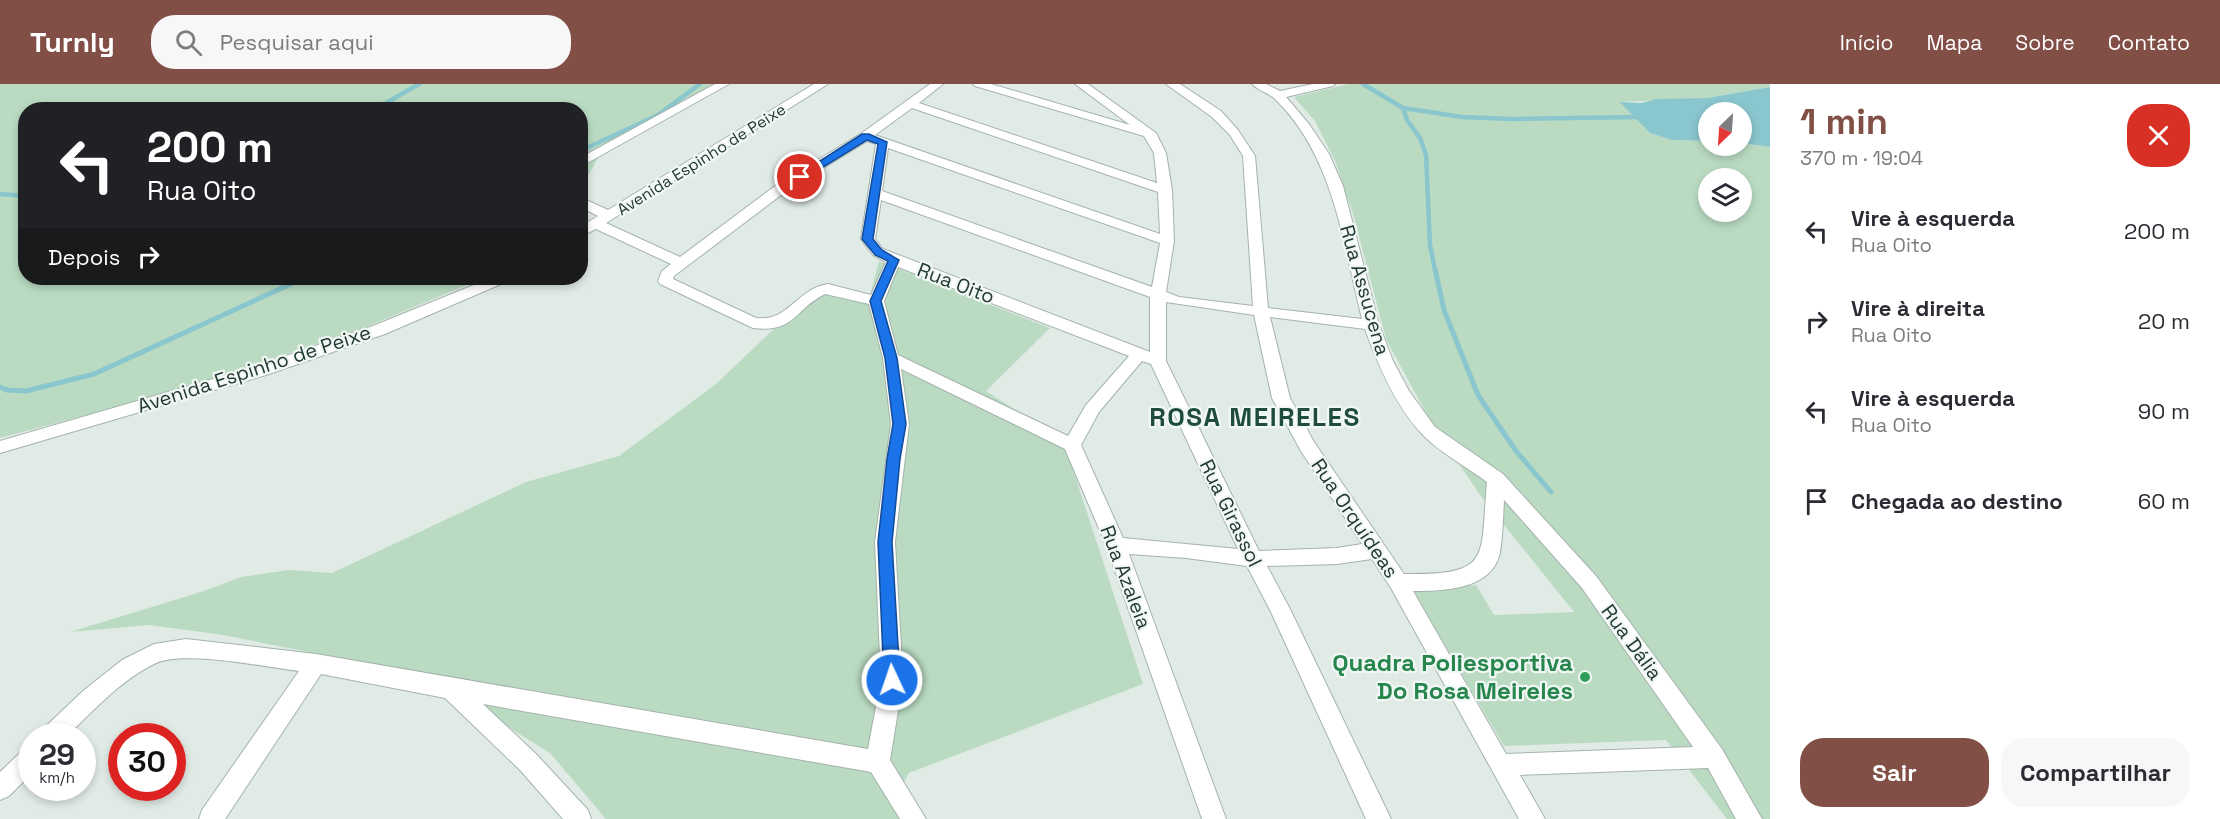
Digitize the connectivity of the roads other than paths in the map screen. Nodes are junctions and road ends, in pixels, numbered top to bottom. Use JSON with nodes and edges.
{"nodes":[{"id":1,"x":723,"y":84,"type":"edge"},
{"id":2,"x":822,"y":84,"type":"edge"},
{"id":3,"x":937,"y":84,"type":"edge"},
{"id":4,"x":979,"y":84,"type":"edge"},
{"id":5,"x":1081,"y":84,"type":"edge"},
{"id":6,"x":1172,"y":84,"type":"edge"},
{"id":7,"x":1258,"y":84,"type":"edge"},
{"id":8,"x":1329,"y":84,"type":"edge"},
{"id":9,"x":1278,"y":95,"type":"junction"},
{"id":10,"x":911,"y":104,"type":"junction"},
{"id":11,"x":866,"y":136,"type":"junction"},
{"id":12,"x":1152,"y":136,"type":"junction"},
{"id":13,"x":883,"y":142,"type":"junction"},
{"id":14,"x":588,"y":159,"type":"edge"},
{"id":15,"x":1165,"y":189,"type":"junction"},
{"id":16,"x":874,"y":193,"type":"junction"},
{"id":17,"x":588,"y":205,"type":"edge"},
{"id":18,"x":609,"y":216,"type":"junction"},
{"id":19,"x":596,"y":224,"type":"junction"},
{"id":20,"x":588,"y":228,"type":"edge"},
{"id":21,"x":1167,"y":241,"type":"junction"},
{"id":22,"x":894,"y":260,"type":"junction"},
{"id":23,"x":680,"y":263,"type":"junction"},
{"id":24,"x":486,"y":285,"type":"edge"},
{"id":25,"x":1158,"y":296,"type":"junction"},
{"id":26,"x":876,"y":301,"type":"junction"},
{"id":27,"x":1261,"y":311,"type":"junction"},
{"id":28,"x":1371,"y":325,"type":"junction"},
{"id":29,"x":1149,"y":357,"type":"junction"},
{"id":30,"x":891,"y":358,"type":"junction"},
{"id":31,"x":1072,"y":446,"type":"junction"},
{"id":32,"x":0,"y":447,"type":"edge"},
{"id":33,"x":1496,"y":479,"type":"junction"},
{"id":34,"x":1116,"y":545,"type":"junction"},
{"id":35,"x":1376,"y":550,"type":"junction"},
{"id":36,"x":1253,"y":559,"type":"junction"},
{"id":37,"x":1398,"y":582,"type":"junction"},
{"id":38,"x":316,"y":664,"type":"junction"},
{"id":39,"x":452,"y":690,"type":"junction"},
{"id":40,"x":66,"y":723,"type":"edge"},
{"id":41,"x":1714,"y":756,"type":"junction"},
{"id":42,"x":878,"y":762,"type":"junction"},
{"id":43,"x":1500,"y":765,"type":"junction"},
{"id":44,"x":18,"y":771,"type":"edge"},
{"id":45,"x":0,"y":788,"type":"edge"},
{"id":46,"x":211,"y":819,"type":"edge"},
{"id":47,"x":579,"y":819,"type":"edge"},
{"id":48,"x":914,"y":819,"type":"edge"},
{"id":49,"x":1214,"y":819,"type":"edge"},
{"id":50,"x":1379,"y":819,"type":"edge"},
{"id":51,"x":1533,"y":819,"type":"edge"},
{"id":52,"x":1750,"y":819,"type":"edge"}],
"edges":[{"from":1,"to":14,"type":"street"},
{"from":2,"to":18,"type":"street","name":"Avenida Espinho de Peixe"},
{"from":3,"to":10,"type":"street"},
{"from":4,"to":12,"type":"street"},
{"from":5,"to":12,"type":"street"},
{"from":6,"to":27,"type":"street","name":"Rua Orquídeas"},
{"from":7,"to":9,"type":"street","name":"Rua Assucena"},
{"from":8,"to":9,"type":"street"},
{"from":9,"to":28,"type":"street","name":"Rua Assucena"},
{"from":10,"to":11,"type":"street"},
{"from":10,"to":15,"type":"street"},
{"from":11,"to":13,"type":"street"},
{"from":11,"to":23,"type":"street"},
{"from":12,"to":15,"type":"street","name":"Rua Girassol"},
{"from":13,"to":16,"type":"street","name":"Rua Oito"},
{"from":13,"to":21,"type":"street"},
{"from":15,"to":21,"type":"street","name":"Rua Girassol"},
{"from":16,"to":22,"type":"street","name":"Rua Oito"},
{"from":16,"to":25,"type":"street"},
{"from":17,"to":18,"type":"street"},
{"from":18,"to":19,"type":"street","name":"Avenida Espinho de Peixe"},
{"from":19,"to":20,"type":"street","name":"Avenida Espinho de Peixe"},
{"from":19,"to":23,"type":"street"},
{"from":21,"to":25,"type":"street","name":"Rua Girassol"},
{"from":22,"to":26,"type":"street"},
{"from":22,"to":29,"type":"street","name":"Rua Oito"},
{"from":23,"to":26,"type":"street"},
{"from":24,"to":32,"type":"street","name":"Avenida Espinho de Peixe"},
{"from":25,"to":27,"type":"street"},
{"from":25,"to":29,"type":"street","name":"Rua Girassol"},
{"from":26,"to":30,"type":"street"},
{"from":27,"to":28,"type":"street"},
{"from":27,"to":35,"type":"street","name":"Rua Orquídeas"},
{"from":28,"to":33,"type":"street","name":"Rua Assucena"},
{"from":29,"to":31,"type":"street"},
{"from":29,"to":36,"type":"street","name":"Rua Girassol"},
{"from":30,"to":31,"type":"street"},
{"from":30,"to":42,"type":"street"},
{"from":31,"to":34,"type":"street","name":"Rua Azaleia"},
{"from":33,"to":37,"type":"street"},
{"from":33,"to":41,"type":"street","name":"Rua Dália"},
{"from":34,"to":36,"type":"street"},
{"from":34,"to":49,"type":"street","name":"Rua Azaleia"},
{"from":35,"to":36,"type":"street"},
{"from":35,"to":37,"type":"street","name":"Rua Orquídeas"},
{"from":36,"to":50,"type":"street","name":"Rua Girassol"},
{"from":37,"to":43,"type":"street","name":"Rua Orquídeas"},
{"from":38,"to":39,"type":"street"},
{"from":38,"to":40,"type":"street"},
{"from":38,"to":46,"type":"street"},
{"from":39,"to":42,"type":"street"},
{"from":39,"to":47,"type":"street"},
{"from":41,"to":43,"type":"street"},
{"from":41,"to":52,"type":"street","name":"Rua Dália"},
{"from":42,"to":48,"type":"street"},
{"from":43,"to":51,"type":"street","name":"Rua Orquídeas"},
{"from":44,"to":45,"type":"street"}]}
